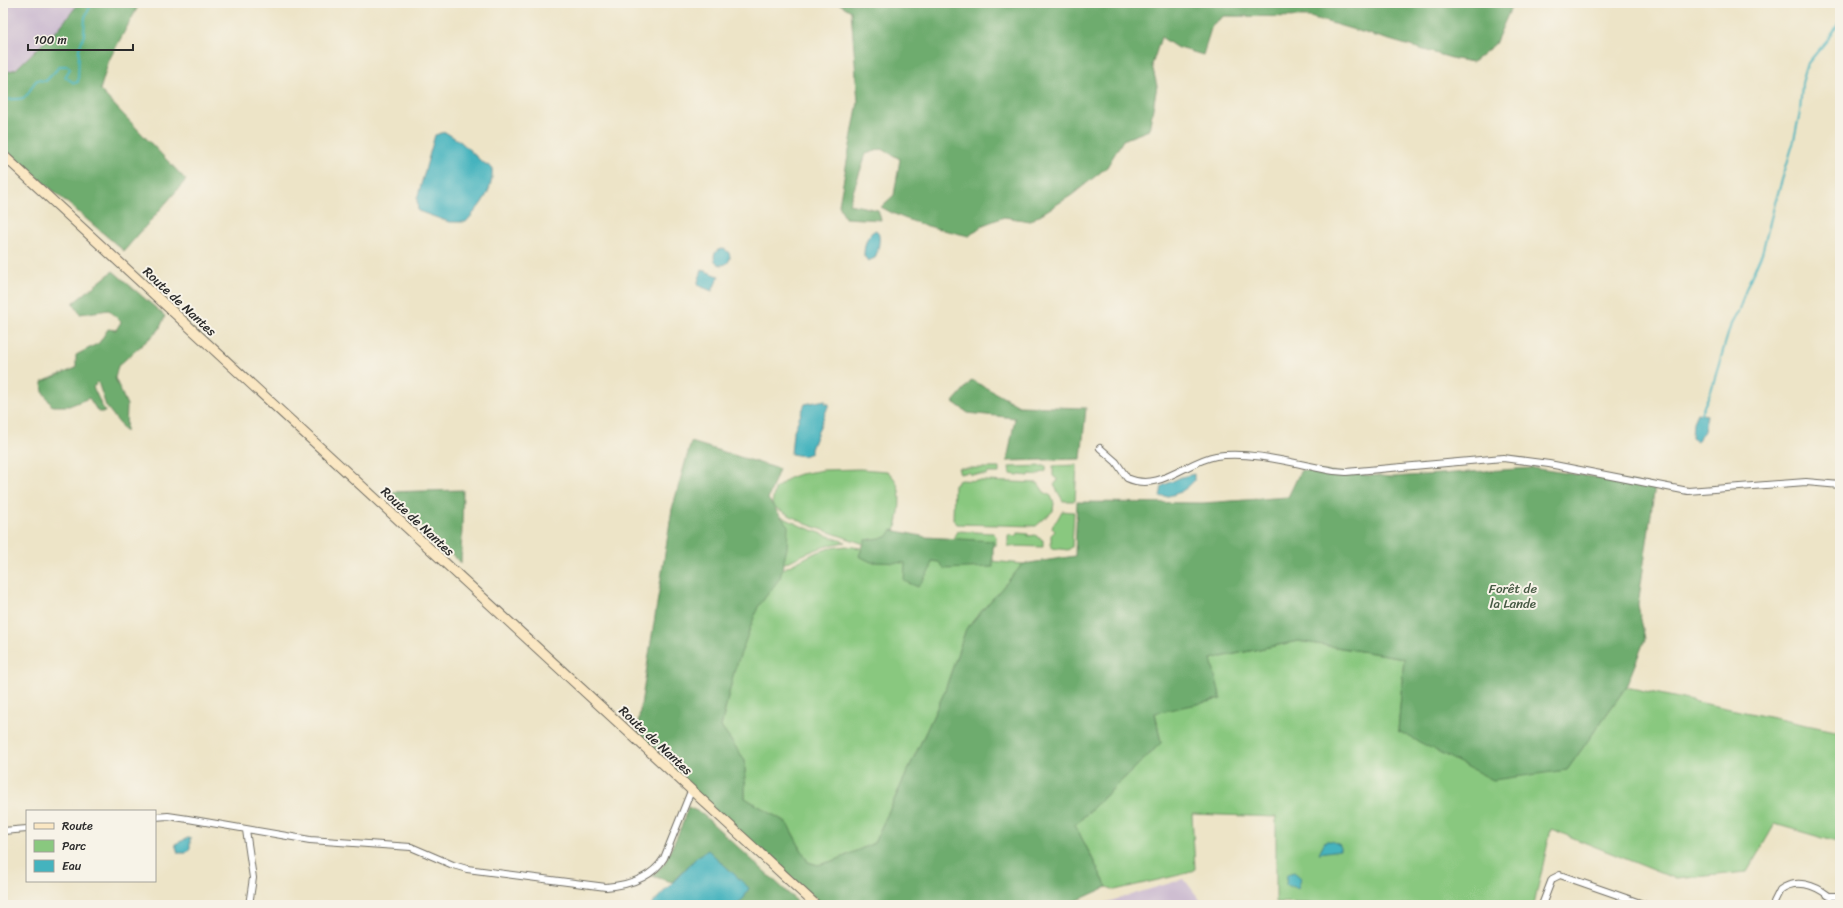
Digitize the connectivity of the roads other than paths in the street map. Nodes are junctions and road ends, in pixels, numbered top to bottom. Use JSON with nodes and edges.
{"nodes":[{"id":1,"x":3,"y":155,"type":"edge"},
{"id":2,"x":1100,"y":448,"type":"dead end"},
{"id":3,"x":1840,"y":485,"type":"edge"},
{"id":4,"x":691,"y":791,"type":"junction"},
{"id":5,"x":156,"y":817,"type":"edge"},
{"id":6,"x":26,"y":829,"type":"edge"},
{"id":7,"x":246,"y":830,"type":"junction"},
{"id":8,"x":3,"y":832,"type":"edge"},
{"id":9,"x":1840,"y":896,"type":"edge"},
{"id":10,"x":1775,"y":904,"type":"edge"},
{"id":11,"x":249,"y":905,"type":"edge"},
{"id":12,"x":816,"y":905,"type":"edge"},
{"id":13,"x":1542,"y":905,"type":"edge"},
{"id":14,"x":1646,"y":905,"type":"edge"},
{"id":15,"x":1768,"y":905,"type":"edge"}],
"edges":[{"from":1,"to":4,"type":"main road","name":"Route de Nantes"},
{"from":2,"to":3,"type":"street"},
{"from":4,"to":7,"type":"street"},
{"from":4,"to":12,"type":"main road","name":"Route de Nantes"},
{"from":5,"to":7,"type":"street"},
{"from":6,"to":8,"type":"street"},
{"from":7,"to":11,"type":"street"},
{"from":9,"to":10,"type":"street"},
{"from":10,"to":15,"type":"street"},
{"from":13,"to":14,"type":"street"}]}
